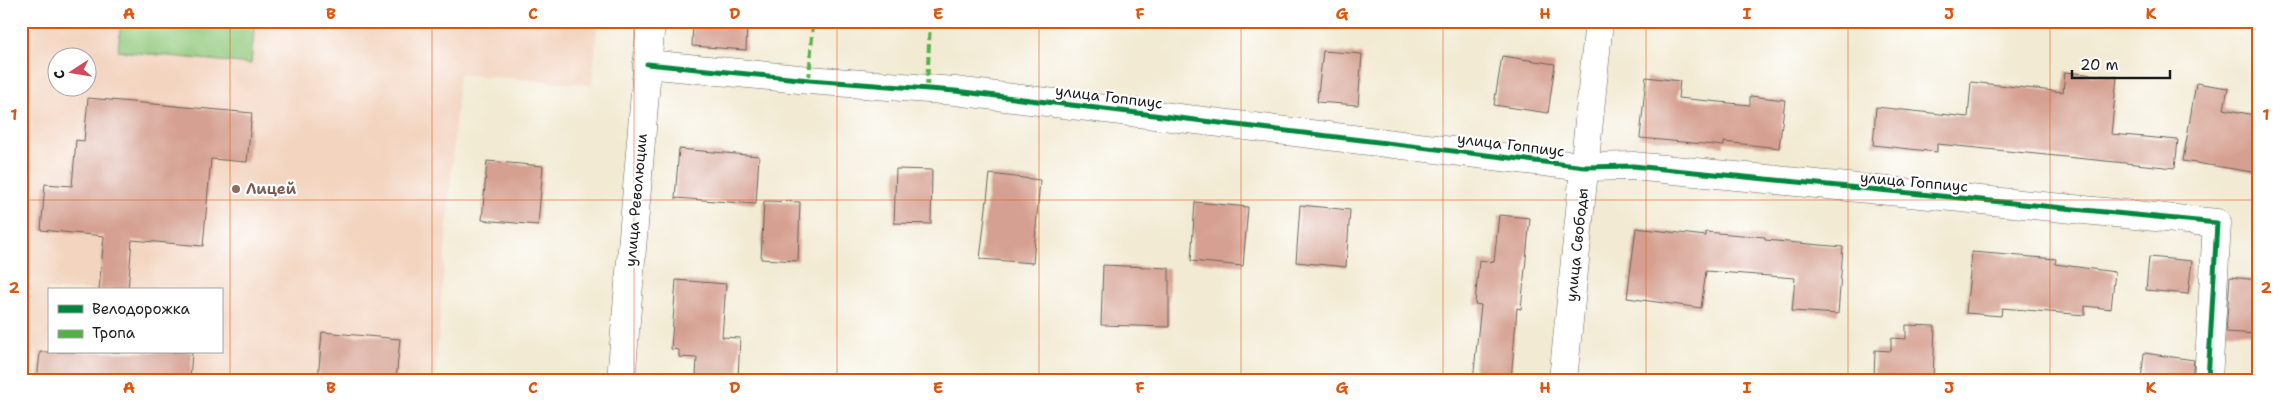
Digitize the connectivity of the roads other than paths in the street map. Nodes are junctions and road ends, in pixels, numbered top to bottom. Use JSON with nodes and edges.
{"nodes":[{"id":1,"x":651,"y":21,"type":"edge"},
{"id":2,"x":1599,"y":21,"type":"edge"},
{"id":3,"x":648,"y":64,"type":"junction"},
{"id":4,"x":1585,"y":167,"type":"junction"},
{"id":5,"x":622,"y":380,"type":"edge"},
{"id":6,"x":1563,"y":380,"type":"edge"},
{"id":7,"x":2208,"y":380,"type":"edge"}],
"edges":[{"from":1,"to":3,"type":"street","name":"улица Революции"},
{"from":2,"to":4,"type":"street","name":"улица Свободы"},
{"from":3,"to":4,"type":"street","name":"улица Гоппиус"},
{"from":3,"to":5,"type":"street","name":"улица Революции"},
{"from":4,"to":6,"type":"street","name":"улица Свободы"},
{"from":4,"to":7,"type":"street","name":"улица Гоппиус"}]}
